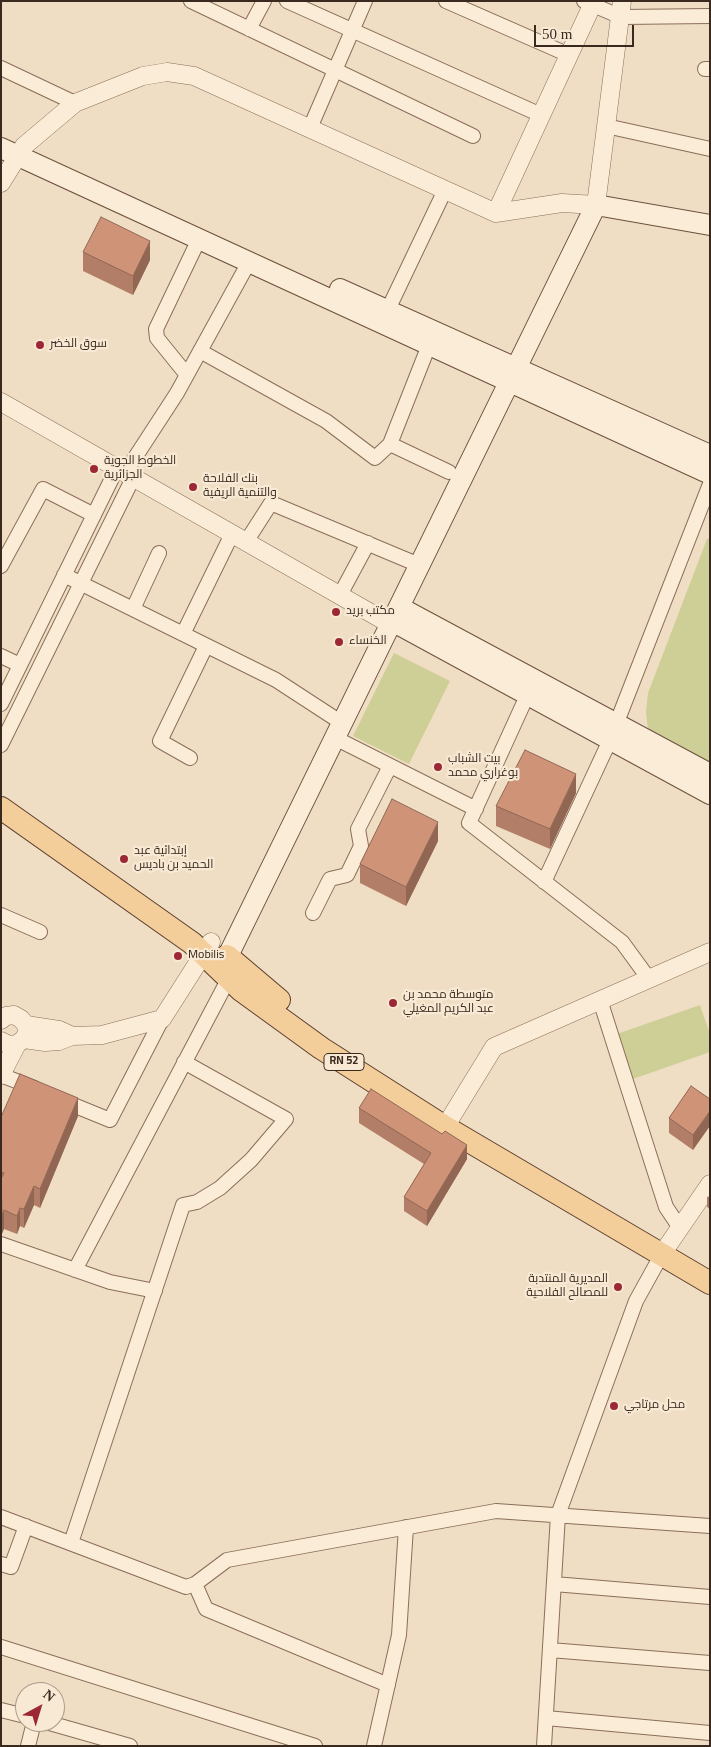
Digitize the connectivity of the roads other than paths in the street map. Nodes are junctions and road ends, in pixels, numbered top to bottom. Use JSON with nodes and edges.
{"nodes":[{"id":1,"x":191,"y":1,"type":"edge"},
{"id":2,"x":264,"y":1,"type":"edge"},
{"id":3,"x":287,"y":1,"type":"edge"},
{"id":4,"x":365,"y":1,"type":"edge"},
{"id":5,"x":446,"y":1,"type":"edge"},
{"id":6,"x":590,"y":2,"type":"edge"},
{"id":7,"x":622,"y":9,"type":"edge"},
{"id":8,"x":710,"y":16,"type":"edge"},
{"id":9,"x":249,"y":29,"type":"junction"},
{"id":10,"x":352,"y":30,"type":"junction"},
{"id":11,"x":569,"y":55,"type":"junction"},
{"id":12,"x":1,"y":68,"type":"edge"},
{"id":13,"x":334,"y":70,"type":"junction"},
{"id":14,"x":75,"y":104,"type":"junction"},
{"id":15,"x":541,"y":115,"type":"junction"},
{"id":16,"x":606,"y":126,"type":"junction"},
{"id":17,"x":310,"y":128,"type":"junction"},
{"id":18,"x":1,"y":135,"type":"edge"},
{"id":19,"x":473,"y":136,"type":"dead end"},
{"id":20,"x":710,"y":149,"type":"edge"},
{"id":21,"x":14,"y":150,"type":"edge"},
{"id":22,"x":1,"y":183,"type":"edge"},
{"id":23,"x":445,"y":190,"type":"junction"},
{"id":24,"x":596,"y":205,"type":"junction"},
{"id":25,"x":496,"y":213,"type":"junction"},
{"id":26,"x":710,"y":224,"type":"edge"},
{"id":27,"x":199,"y":239,"type":"junction"},
{"id":28,"x":249,"y":262,"type":"junction"},
{"id":29,"x":385,"y":316,"type":"junction"},
{"id":30,"x":429,"y":345,"type":"junction"},
{"id":31,"x":200,"y":351,"type":"junction"},
{"id":32,"x":187,"y":375,"type":"junction"},
{"id":33,"x":512,"y":375,"type":"junction"},
{"id":34,"x":1,"y":402,"type":"edge"},
{"id":35,"x":390,"y":444,"type":"junction"},
{"id":36,"x":710,"y":456,"type":"edge"},
{"id":37,"x":448,"y":472,"type":"dead end"},
{"id":38,"x":125,"y":473,"type":"junction"},
{"id":39,"x":710,"y":474,"type":"edge"},
{"id":40,"x":708,"y":494,"type":"edge"},
{"id":41,"x":94,"y":515,"type":"junction"},
{"id":42,"x":239,"y":538,"type":"junction"},
{"id":43,"x":368,"y":543,"type":"junction"},
{"id":44,"x":160,"y":553,"type":"dead end"},
{"id":45,"x":420,"y":565,"type":"junction"},
{"id":46,"x":1,"y":566,"type":"edge"},
{"id":47,"x":64,"y":575,"type":"junction"},
{"id":48,"x":81,"y":583,"type":"junction"},
{"id":49,"x":340,"y":595,"type":"junction"},
{"id":50,"x":134,"y":609,"type":"junction"},
{"id":51,"x":394,"y":617,"type":"junction"},
{"id":52,"x":183,"y":634,"type":"junction"},
{"id":53,"x":206,"y":646,"type":"junction"},
{"id":54,"x":1,"y":656,"type":"edge"},
{"id":55,"x":20,"y":665,"type":"junction"},
{"id":56,"x":531,"y":687,"type":"junction"},
{"id":57,"x":1,"y":704,"type":"edge"},
{"id":58,"x":338,"y":731,"type":"junction"},
{"id":59,"x":614,"y":732,"type":"junction"},
{"id":60,"x":1,"y":744,"type":"edge"},
{"id":61,"x":190,"y":758,"type":"dead end"},
{"id":62,"x":390,"y":766,"type":"junction"},
{"id":63,"x":710,"y":774,"type":"edge"},
{"id":64,"x":1,"y":792,"type":"edge"},
{"id":65,"x":710,"y":794,"type":"edge"},
{"id":66,"x":1,"y":808,"type":"edge"},
{"id":67,"x":476,"y":809,"type":"junction"},
{"id":68,"x":544,"y":882,"type":"junction"},
{"id":69,"x":313,"y":912,"type":"dead end"},
{"id":70,"x":1,"y":915,"type":"edge"},
{"id":71,"x":40,"y":932,"type":"dead end"},
{"id":72,"x":710,"y":952,"type":"edge"},
{"id":73,"x":218,"y":960,"type":"junction"},
{"id":74,"x":649,"y":979,"type":"junction"},
{"id":75,"x":600,"y":1000,"type":"junction"},
{"id":76,"x":3,"y":1017,"type":"edge"},
{"id":77,"x":162,"y":1019,"type":"junction"},
{"id":78,"x":17,"y":1037,"type":"edge"},
{"id":79,"x":184,"y":1062,"type":"junction"},
{"id":80,"x":1,"y":1075,"type":"edge"},
{"id":81,"x":449,"y":1121,"type":"junction"},
{"id":82,"x":710,"y":1184,"type":"edge"},
{"id":83,"x":671,"y":1241,"type":"junction"},
{"id":84,"x":1,"y":1244,"type":"edge"},
{"id":85,"x":710,"y":1265,"type":"edge"},
{"id":86,"x":75,"y":1270,"type":"junction"},
{"id":87,"x":710,"y":1283,"type":"edge"},
{"id":88,"x":155,"y":1291,"type":"junction"},
{"id":89,"x":558,"y":1515,"type":"junction"},
{"id":90,"x":1,"y":1517,"type":"edge"},
{"id":91,"x":26,"y":1526,"type":"junction"},
{"id":92,"x":710,"y":1526,"type":"edge"},
{"id":93,"x":406,"y":1527,"type":"junction"},
{"id":94,"x":71,"y":1544,"type":"junction"},
{"id":95,"x":1,"y":1564,"type":"edge"},
{"id":96,"x":195,"y":1584,"type":"junction"},
{"id":97,"x":554,"y":1584,"type":"junction"},
{"id":98,"x":710,"y":1597,"type":"edge"},
{"id":99,"x":1,"y":1647,"type":"edge"},
{"id":100,"x":550,"y":1650,"type":"junction"},
{"id":101,"x":710,"y":1663,"type":"edge"},
{"id":102,"x":388,"y":1685,"type":"junction"},
{"id":103,"x":1,"y":1710,"type":"edge"},
{"id":104,"x":15,"y":1714,"type":"edge"},
{"id":105,"x":546,"y":1718,"type":"junction"},
{"id":106,"x":65,"y":1727,"type":"edge"},
{"id":107,"x":32,"y":1732,"type":"edge"},
{"id":108,"x":710,"y":1733,"type":"edge"},
{"id":109,"x":28,"y":1746,"type":"edge"},
{"id":110,"x":130,"y":1746,"type":"edge"},
{"id":111,"x":315,"y":1746,"type":"edge"},
{"id":112,"x":374,"y":1746,"type":"edge"},
{"id":113,"x":544,"y":1746,"type":"edge"}],
"edges":[{"from":1,"to":9,"type":"street"},
{"from":2,"to":9,"type":"street"},
{"from":3,"to":10,"type":"street"},
{"from":4,"to":10,"type":"street"},
{"from":5,"to":11,"type":"street"},
{"from":6,"to":7,"type":"street"},
{"from":6,"to":11,"type":"street"},
{"from":7,"to":8,"type":"street"},
{"from":7,"to":16,"type":"street"},
{"from":9,"to":13,"type":"street"},
{"from":10,"to":13,"type":"street"},
{"from":10,"to":15,"type":"street"},
{"from":11,"to":15,"type":"street"},
{"from":12,"to":14,"type":"street"},
{"from":13,"to":17,"type":"street"},
{"from":13,"to":19,"type":"street"},
{"from":14,"to":17,"type":"street"},
{"from":14,"to":21,"type":"street"},
{"from":15,"to":25,"type":"street"},
{"from":16,"to":20,"type":"street"},
{"from":16,"to":24,"type":"street"},
{"from":17,"to":23,"type":"street"},
{"from":18,"to":21,"type":"main road"},
{"from":21,"to":22,"type":"street"},
{"from":21,"to":27,"type":"main road"},
{"from":21,"to":29,"type":"main road"},
{"from":23,"to":25,"type":"street"},
{"from":23,"to":29,"type":"street"},
{"from":24,"to":25,"type":"street"},
{"from":24,"to":26,"type":"main road"},
{"from":24,"to":33,"type":"main road"},
{"from":27,"to":28,"type":"main road"},
{"from":27,"to":32,"type":"street"},
{"from":28,"to":29,"type":"main road"},
{"from":28,"to":31,"type":"street"},
{"from":29,"to":30,"type":"main road"},
{"from":29,"to":33,"type":"main road"},
{"from":30,"to":33,"type":"main road"},
{"from":30,"to":35,"type":"street"},
{"from":31,"to":32,"type":"street"},
{"from":31,"to":35,"type":"street"},
{"from":32,"to":38,"type":"street"},
{"from":33,"to":36,"type":"main road"},
{"from":33,"to":39,"type":"main road"},
{"from":33,"to":45,"type":"main road"},
{"from":34,"to":38,"type":"street"},
{"from":35,"to":37,"type":"street"},
{"from":38,"to":41,"type":"street"},
{"from":38,"to":42,"type":"street"},
{"from":38,"to":48,"type":"street"},
{"from":40,"to":59,"type":"street"},
{"from":41,"to":46,"type":"street"},
{"from":41,"to":47,"type":"street"},
{"from":42,"to":43,"type":"street"},
{"from":42,"to":49,"type":"street"},
{"from":42,"to":52,"type":"street"},
{"from":43,"to":45,"type":"street"},
{"from":43,"to":49,"type":"street"},
{"from":44,"to":50,"type":"street"},
{"from":45,"to":51,"type":"main road"},
{"from":47,"to":48,"type":"street"},
{"from":47,"to":55,"type":"street"},
{"from":48,"to":50,"type":"street"},
{"from":48,"to":60,"type":"street"},
{"from":49,"to":51,"type":"street"},
{"from":50,"to":52,"type":"street"},
{"from":51,"to":56,"type":"main road"},
{"from":51,"to":58,"type":"main road"},
{"from":52,"to":53,"type":"street"},
{"from":53,"to":58,"type":"street"},
{"from":53,"to":61,"type":"street"},
{"from":54,"to":55,"type":"street"},
{"from":55,"to":57,"type":"street"},
{"from":56,"to":59,"type":"main road"},
{"from":56,"to":67,"type":"street"},
{"from":58,"to":62,"type":"street"},
{"from":58,"to":73,"type":"main road"},
{"from":59,"to":63,"type":"main road"},
{"from":59,"to":65,"type":"main road"},
{"from":59,"to":68,"type":"street"},
{"from":62,"to":67,"type":"street"},
{"from":62,"to":69,"type":"street"},
{"from":64,"to":73,"type":"main road","number":"RN 52"},
{"from":66,"to":73,"type":"main road","number":"RN 52"},
{"from":67,"to":68,"type":"street"},
{"from":68,"to":74,"type":"street"},
{"from":70,"to":71,"type":"street"},
{"from":72,"to":74,"type":"street"},
{"from":73,"to":77,"type":"street"},
{"from":73,"to":79,"type":"street"},
{"from":73,"to":81,"type":"main road","number":"RN 52"},
{"from":74,"to":75,"type":"street"},
{"from":75,"to":81,"type":"street"},
{"from":75,"to":83,"type":"street"},
{"from":76,"to":78,"type":"street"},
{"from":77,"to":78,"type":"street"},
{"from":77,"to":80,"type":"street"},
{"from":78,"to":80,"type":"street"},
{"from":79,"to":86,"type":"street"},
{"from":79,"to":88,"type":"street"},
{"from":81,"to":83,"type":"main road","number":"RN 52"},
{"from":82,"to":83,"type":"street"},
{"from":83,"to":85,"type":"main road","number":"RN 52"},
{"from":83,"to":87,"type":"main road","number":"RN 52"},
{"from":83,"to":89,"type":"street"},
{"from":84,"to":86,"type":"street"},
{"from":86,"to":88,"type":"street"},
{"from":88,"to":94,"type":"street"},
{"from":89,"to":92,"type":"street"},
{"from":89,"to":93,"type":"street"},
{"from":89,"to":97,"type":"street"},
{"from":90,"to":91,"type":"street"},
{"from":91,"to":94,"type":"street"},
{"from":91,"to":95,"type":"street"},
{"from":93,"to":96,"type":"street"},
{"from":93,"to":102,"type":"street"},
{"from":94,"to":96,"type":"street"},
{"from":96,"to":102,"type":"street"},
{"from":97,"to":98,"type":"street"},
{"from":97,"to":100,"type":"street"},
{"from":99,"to":111,"type":"street"},
{"from":100,"to":101,"type":"street"},
{"from":100,"to":105,"type":"street"},
{"from":102,"to":112,"type":"street"},
{"from":103,"to":104,"type":"street"},
{"from":105,"to":108,"type":"street"},
{"from":105,"to":113,"type":"street"},
{"from":106,"to":110,"type":"street"},
{"from":107,"to":109,"type":"street"}]}
